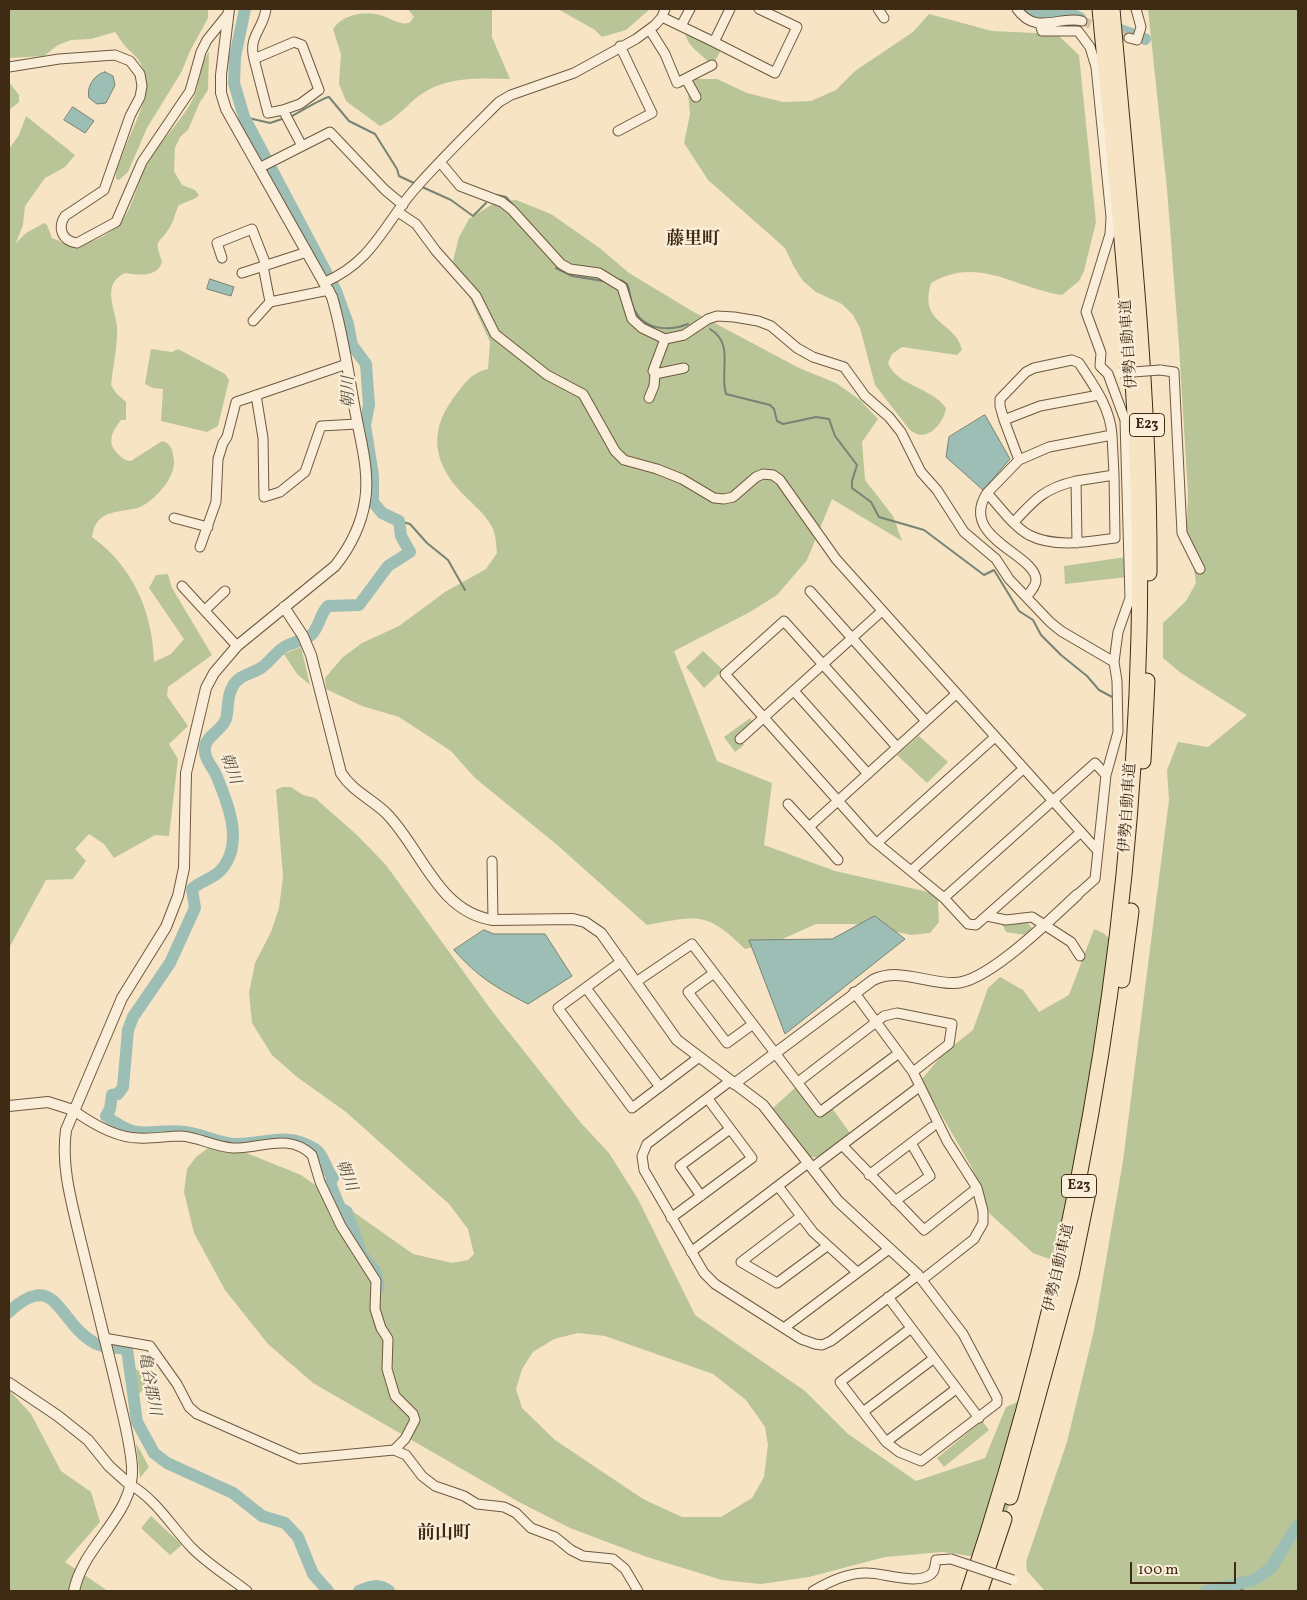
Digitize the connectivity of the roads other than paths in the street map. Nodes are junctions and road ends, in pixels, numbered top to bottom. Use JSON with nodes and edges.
{"nodes":[{"id":1,"x":266,"y":9,"type":"edge"},
{"id":2,"x":690,"y":9,"type":"edge"},
{"id":3,"x":730,"y":9,"type":"edge"},
{"id":4,"x":759,"y":9,"type":"edge"},
{"id":5,"x":878,"y":9,"type":"edge"},
{"id":6,"x":1017,"y":9,"type":"edge"},
{"id":7,"x":1100,"y":9,"type":"edge"},
{"id":8,"x":1112,"y":9,"type":"edge"},
{"id":9,"x":1136,"y":9,"type":"edge"},
{"id":10,"x":228,"y":12,"type":"edge"},
{"id":11,"x":663,"y":13,"type":"edge"},
{"id":12,"x":884,"y":18,"type":"dead end"},
{"id":13,"x":1082,"y":21,"type":"tunnel mouth"},
{"id":14,"x":1040,"y":22,"type":"junction"},
{"id":15,"x":681,"y":26,"type":"junction"},
{"id":16,"x":650,"y":30,"type":"junction"},
{"id":17,"x":1135,"y":36,"type":"dead end"},
{"id":18,"x":714,"y":42,"type":"junction"},
{"id":19,"x":620,"y":46,"type":"junction"},
{"id":20,"x":254,"y":59,"type":"junction"},
{"id":21,"x":712,"y":65,"type":"dead end"},
{"id":22,"x":9,"y":67,"type":"edge"},
{"id":23,"x":686,"y":79,"type":"junction"},
{"id":24,"x":696,"y":97,"type":"dead end"},
{"id":25,"x":286,"y":114,"type":"junction"},
{"id":26,"x":618,"y":131,"type":"dead end"},
{"id":27,"x":302,"y":146,"type":"junction"},
{"id":28,"x":440,"y":162,"type":"junction"},
{"id":29,"x":266,"y":165,"type":"junction"},
{"id":30,"x":401,"y":208,"type":"junction"},
{"id":31,"x":307,"y":252,"type":"junction"},
{"id":32,"x":222,"y":258,"type":"dead end"},
{"id":33,"x":264,"y":266,"type":"junction"},
{"id":34,"x":242,"y":273,"type":"dead end"},
{"id":35,"x":330,"y":282,"type":"junction"},
{"id":36,"x":270,"y":302,"type":"junction"},
{"id":37,"x":253,"y":321,"type":"dead end"},
{"id":38,"x":665,"y":339,"type":"junction"},
{"id":39,"x":347,"y":364,"type":"junction"},
{"id":40,"x":684,"y":368,"type":"dead end"},
{"id":41,"x":655,"y":374,"type":"junction"},
{"id":42,"x":1108,"y":374,"type":"junction"},
{"id":43,"x":256,"y":395,"type":"junction"},
{"id":44,"x":1099,"y":395,"type":"junction"},
{"id":45,"x":649,"y":398,"type":"dead end"},
{"id":46,"x":1004,"y":420,"type":"junction"},
{"id":47,"x":357,"y":424,"type":"junction"},
{"id":48,"x":1112,"y":435,"type":"junction"},
{"id":49,"x":1126,"y":459,"type":"junction"},
{"id":50,"x":1019,"y":460,"type":"junction"},
{"id":51,"x":1114,"y":460,"type":"junction"},
{"id":52,"x":1114,"y":475,"type":"junction"},
{"id":53,"x":1076,"y":481,"type":"junction"},
{"id":54,"x":988,"y":493,"type":"junction"},
{"id":55,"x":174,"y":518,"type":"dead end"},
{"id":56,"x":1014,"y":522,"type":"junction"},
{"id":57,"x":208,"y":527,"type":"junction"},
{"id":58,"x":1077,"y":543,"type":"junction"},
{"id":59,"x":200,"y":547,"type":"dead end"},
{"id":60,"x":1200,"y":569,"type":"dead end"},
{"id":61,"x":182,"y":586,"type":"dead end"},
{"id":62,"x":225,"y":591,"type":"dead end"},
{"id":63,"x":810,"y":591,"type":"dead end"},
{"id":64,"x":1027,"y":596,"type":"junction"},
{"id":65,"x":284,"y":607,"type":"junction"},
{"id":66,"x":205,"y":610,"type":"junction"},
{"id":67,"x":882,"y":611,"type":"junction"},
{"id":68,"x":852,"y":638,"type":"junction"},
{"id":69,"x":237,"y":646,"type":"junction"},
{"id":70,"x":1114,"y":662,"type":"junction"},
{"id":71,"x":823,"y":664,"type":"junction"},
{"id":72,"x":794,"y":691,"type":"junction"},
{"id":73,"x":956,"y":694,"type":"junction"},
{"id":74,"x":764,"y":718,"type":"junction"},
{"id":75,"x":926,"y":721,"type":"junction"},
{"id":76,"x":994,"y":737,"type":"junction"},
{"id":77,"x":740,"y":739,"type":"dead end"},
{"id":78,"x":897,"y":748,"type":"junction"},
{"id":79,"x":1023,"y":769,"type":"junction"},
{"id":80,"x":868,"y":774,"type":"junction"},
{"id":81,"x":1106,"y":775,"type":"junction"},
{"id":82,"x":838,"y":801,"type":"junction"},
{"id":83,"x":1052,"y":801,"type":"junction"},
{"id":84,"x":788,"y":804,"type":"dead end"},
{"id":85,"x":809,"y":827,"type":"junction"},
{"id":86,"x":1081,"y":832,"type":"junction"},
{"id":87,"x":1132,"y":842,"type":"junction"},
{"id":88,"x":877,"y":843,"type":"junction"},
{"id":89,"x":1098,"y":851,"type":"junction"},
{"id":90,"x":838,"y":860,"type":"dead end"},
{"id":91,"x":492,"y":862,"type":"dead end"},
{"id":92,"x":911,"y":871,"type":"junction"},
{"id":93,"x":1077,"y":895,"type":"joint"},
{"id":94,"x":944,"y":898,"type":"junction"},
{"id":95,"x":987,"y":916,"type":"junction"},
{"id":96,"x":493,"y":920,"type":"junction"},
{"id":97,"x":1045,"y":924,"type":"junction"},
{"id":98,"x":1080,"y":956,"type":"dead end"},
{"id":99,"x":622,"y":961,"type":"junction"},
{"id":100,"x":714,"y":973,"type":"junction"},
{"id":101,"x":636,"y":982,"type":"junction"},
{"id":102,"x":586,"y":988,"type":"junction"},
{"id":103,"x":854,"y":992,"type":"junction"},
{"id":104,"x":876,"y":1022,"type":"junction"},
{"id":105,"x":753,"y":1024,"type":"junction"},
{"id":106,"x":775,"y":1053,"type":"junction"},
{"id":107,"x":899,"y":1053,"type":"junction"},
{"id":108,"x":698,"y":1058,"type":"junction"},
{"id":109,"x":913,"y":1072,"type":"junction"},
{"id":110,"x":798,"y":1082,"type":"junction"},
{"id":111,"x":732,"y":1083,"type":"junction"},
{"id":112,"x":660,"y":1087,"type":"junction"},
{"id":113,"x":919,"y":1087,"type":"junction"},
{"id":114,"x":708,"y":1099,"type":"junction"},
{"id":115,"x":9,"y":1106,"type":"edge"},
{"id":116,"x":73,"y":1110,"type":"junction"},
{"id":117,"x":932,"y":1127,"type":"dead end"},
{"id":118,"x":730,"y":1129,"type":"junction"},
{"id":119,"x":911,"y":1143,"type":"junction"},
{"id":120,"x":842,"y":1145,"type":"junction"},
{"id":121,"x":810,"y":1165,"type":"junction"},
{"id":122,"x":869,"y":1175,"type":"junction"},
{"id":123,"x":778,"y":1186,"type":"junction"},
{"id":124,"x":977,"y":1188,"type":"junction"},
{"id":125,"x":701,"y":1196,"type":"junction"},
{"id":126,"x":895,"y":1202,"type":"junction"},
{"id":127,"x":800,"y":1217,"type":"junction"},
{"id":128,"x":671,"y":1218,"type":"junction"},
{"id":129,"x":827,"y":1246,"type":"junction"},
{"id":130,"x":889,"y":1249,"type":"junction"},
{"id":131,"x":691,"y":1252,"type":"junction"},
{"id":132,"x":858,"y":1272,"type":"junction"},
{"id":133,"x":920,"y":1278,"type":"junction"},
{"id":134,"x":888,"y":1297,"type":"junction"},
{"id":135,"x":784,"y":1328,"type":"junction"},
{"id":136,"x":910,"y":1329,"type":"junction"},
{"id":137,"x":105,"y":1341,"type":"junction"},
{"id":138,"x":933,"y":1359,"type":"junction"},
{"id":139,"x":9,"y":1382,"type":"edge"},
{"id":140,"x":956,"y":1389,"type":"junction"},
{"id":141,"x":863,"y":1412,"type":"junction"},
{"id":142,"x":979,"y":1418,"type":"junction"},
{"id":143,"x":886,"y":1442,"type":"junction"},
{"id":144,"x":394,"y":1450,"type":"junction"},
{"id":145,"x":130,"y":1484,"type":"junction"},
{"id":146,"x":1001,"y":1510,"type":"junction"},
{"id":147,"x":232,"y":1580,"type":"junction"},
{"id":148,"x":1013,"y":1580,"type":"dead end"},
{"id":149,"x":74,"y":1591,"type":"edge"},
{"id":150,"x":232,"y":1591,"type":"edge"},
{"id":151,"x":247,"y":1591,"type":"edge"},
{"id":152,"x":638,"y":1591,"type":"edge"},
{"id":153,"x":813,"y":1591,"type":"edge"},
{"id":154,"x":969,"y":1591,"type":"edge"},
{"id":155,"x":980,"y":1591,"type":"edge"}],
"edges":[{"from":1,"to":20,"type":"street"},
{"from":2,"to":15,"type":"street"},
{"from":3,"to":18,"type":"street"},
{"from":4,"to":18,"type":"street"},
{"from":5,"to":12,"type":"street"},
{"from":6,"to":14,"type":"street"},
{"from":7,"to":87,"type":"highway","name":"伊勢自動車道","number":"E23"},
{"from":8,"to":87,"type":"highway","name":"伊勢自動車道","number":"E23"},
{"from":9,"to":17,"type":"street"},
{"from":10,"to":22,"type":"street"},
{"from":10,"to":29,"type":"street"},
{"from":11,"to":15,"type":"street"},
{"from":11,"to":16,"type":"street"},
{"from":13,"to":14,"type":"street"},
{"from":14,"to":42,"type":"street"},
{"from":15,"to":18,"type":"street"},
{"from":16,"to":19,"type":"street"},
{"from":16,"to":23,"type":"street"},
{"from":19,"to":26,"type":"street"},
{"from":19,"to":28,"type":"street"},
{"from":20,"to":25,"type":"street"},
{"from":20,"to":25,"type":"street"},
{"from":21,"to":23,"type":"street"},
{"from":23,"to":24,"type":"street"},
{"from":25,"to":27,"type":"street"},
{"from":27,"to":29,"type":"street"},
{"from":27,"to":30,"type":"street"},
{"from":28,"to":30,"type":"street"},
{"from":28,"to":38,"type":"street"},
{"from":29,"to":31,"type":"street"},
{"from":30,"to":35,"type":"street"},
{"from":30,"to":67,"type":"street"},
{"from":31,"to":33,"type":"street"},
{"from":31,"to":35,"type":"street"},
{"from":32,"to":33,"type":"street"},
{"from":33,"to":34,"type":"street"},
{"from":33,"to":36,"type":"street"},
{"from":35,"to":36,"type":"street"},
{"from":35,"to":39,"type":"street"},
{"from":36,"to":37,"type":"street"},
{"from":38,"to":41,"type":"street"},
{"from":38,"to":64,"type":"street"},
{"from":39,"to":43,"type":"street"},
{"from":39,"to":47,"type":"street"},
{"from":40,"to":41,"type":"street"},
{"from":41,"to":45,"type":"street"},
{"from":42,"to":49,"type":"street"},
{"from":42,"to":60,"type":"street","bridge":true},
{"from":43,"to":47,"type":"street"},
{"from":43,"to":57,"type":"street"},
{"from":44,"to":46,"type":"street"},
{"from":44,"to":46,"type":"street"},
{"from":44,"to":48,"type":"street"},
{"from":46,"to":50,"type":"street"},
{"from":47,"to":65,"type":"street"},
{"from":48,"to":50,"type":"street"},
{"from":48,"to":51,"type":"street"},
{"from":49,"to":51,"type":"street"},
{"from":49,"to":70,"type":"street"},
{"from":50,"to":54,"type":"street"},
{"from":51,"to":52,"type":"street"},
{"from":52,"to":53,"type":"street"},
{"from":52,"to":58,"type":"street"},
{"from":53,"to":56,"type":"street"},
{"from":53,"to":58,"type":"street"},
{"from":54,"to":56,"type":"street"},
{"from":54,"to":64,"type":"street"},
{"from":55,"to":57,"type":"street"},
{"from":56,"to":58,"type":"street"},
{"from":57,"to":59,"type":"street"},
{"from":61,"to":66,"type":"street"},
{"from":62,"to":66,"type":"street"},
{"from":63,"to":68,"type":"street"},
{"from":64,"to":70,"type":"street"},
{"from":65,"to":69,"type":"street"},
{"from":65,"to":96,"type":"street"},
{"from":66,"to":69,"type":"street"},
{"from":67,"to":68,"type":"street"},
{"from":67,"to":73,"type":"street"},
{"from":68,"to":71,"type":"street"},
{"from":68,"to":75,"type":"street"},
{"from":69,"to":116,"type":"street"},
{"from":70,"to":81,"type":"street"},
{"from":71,"to":72,"type":"street"},
{"from":71,"to":74,"type":"street"},
{"from":71,"to":78,"type":"street"},
{"from":72,"to":74,"type":"street"},
{"from":72,"to":80,"type":"street"},
{"from":73,"to":75,"type":"street"},
{"from":73,"to":76,"type":"street"},
{"from":74,"to":77,"type":"street"},
{"from":74,"to":82,"type":"street"},
{"from":75,"to":78,"type":"street"},
{"from":76,"to":79,"type":"street"},
{"from":76,"to":88,"type":"street"},
{"from":78,"to":80,"type":"street"},
{"from":79,"to":83,"type":"street"},
{"from":79,"to":92,"type":"street"},
{"from":80,"to":82,"type":"street"},
{"from":81,"to":83,"type":"street"},
{"from":81,"to":89,"type":"street"},
{"from":82,"to":85,"type":"street"},
{"from":82,"to":88,"type":"street"},
{"from":83,"to":86,"type":"street"},
{"from":83,"to":94,"type":"street"},
{"from":84,"to":85,"type":"street"},
{"from":85,"to":90,"type":"street"},
{"from":86,"to":89,"type":"street"},
{"from":86,"to":95,"type":"street"},
{"from":87,"to":146,"type":"highway","name":"伊勢自動車道","number":"E23"},
{"from":88,"to":92,"type":"street"},
{"from":89,"to":93,"type":"street"},
{"from":91,"to":96,"type":"street"},
{"from":92,"to":94,"type":"street"},
{"from":93,"to":97,"type":"street"},
{"from":94,"to":95,"type":"street"},
{"from":95,"to":97,"type":"street"},
{"from":96,"to":99,"type":"street"},
{"from":97,"to":98,"type":"street"},
{"from":97,"to":103,"type":"street"},
{"from":99,"to":101,"type":"street"},
{"from":99,"to":102,"type":"street"},
{"from":100,"to":101,"type":"street"},
{"from":100,"to":105,"type":"street"},
{"from":100,"to":105,"type":"street"},
{"from":101,"to":108,"type":"street"},
{"from":102,"to":112,"type":"street"},
{"from":102,"to":112,"type":"street"},
{"from":103,"to":104,"type":"street"},
{"from":103,"to":106,"type":"street"},
{"from":104,"to":107,"type":"street"},
{"from":104,"to":109,"type":"street"},
{"from":104,"to":110,"type":"street"},
{"from":105,"to":106,"type":"street"},
{"from":106,"to":110,"type":"street"},
{"from":106,"to":111,"type":"street"},
{"from":107,"to":109,"type":"street"},
{"from":107,"to":110,"type":"street"},
{"from":108,"to":111,"type":"street"},
{"from":108,"to":112,"type":"street"},
{"from":109,"to":113,"type":"street"},
{"from":111,"to":114,"type":"street"},
{"from":111,"to":121,"type":"street"},
{"from":113,"to":120,"type":"street"},
{"from":113,"to":124,"type":"street"},
{"from":114,"to":118,"type":"street"},
{"from":114,"to":128,"type":"street"},
{"from":115,"to":116,"type":"street"},
{"from":116,"to":137,"type":"street"},
{"from":116,"to":144,"type":"street"},
{"from":117,"to":119,"type":"street"},
{"from":118,"to":125,"type":"street"},
{"from":118,"to":125,"type":"street"},
{"from":119,"to":122,"type":"street"},
{"from":119,"to":126,"type":"street"},
{"from":120,"to":121,"type":"street"},
{"from":120,"to":122,"type":"street"},
{"from":121,"to":123,"type":"street"},
{"from":121,"to":130,"type":"street"},
{"from":122,"to":126,"type":"street"},
{"from":123,"to":127,"type":"street"},
{"from":123,"to":131,"type":"street"},
{"from":124,"to":126,"type":"street"},
{"from":124,"to":133,"type":"street"},
{"from":125,"to":128,"type":"street"},
{"from":127,"to":129,"type":"street"},
{"from":127,"to":129,"type":"street"},
{"from":128,"to":131,"type":"street"},
{"from":129,"to":132,"type":"street"},
{"from":130,"to":132,"type":"street"},
{"from":130,"to":133,"type":"street"},
{"from":131,"to":135,"type":"street"},
{"from":132,"to":135,"type":"street"},
{"from":133,"to":134,"type":"street"},
{"from":133,"to":142,"type":"street"},
{"from":134,"to":135,"type":"street"},
{"from":134,"to":136,"type":"street"},
{"from":136,"to":138,"type":"street"},
{"from":136,"to":141,"type":"street"},
{"from":137,"to":144,"type":"street"},
{"from":137,"to":145,"type":"street"},
{"from":138,"to":140,"type":"street"},
{"from":138,"to":141,"type":"street"},
{"from":139,"to":145,"type":"street"},
{"from":140,"to":142,"type":"street"},
{"from":140,"to":143,"type":"street"},
{"from":141,"to":143,"type":"street"},
{"from":142,"to":143,"type":"street"},
{"from":144,"to":152,"type":"street"},
{"from":145,"to":147,"type":"street"},
{"from":145,"to":149,"type":"street"},
{"from":146,"to":154,"type":"highway","name":"伊勢自動車道","number":"E23"},
{"from":146,"to":155,"type":"highway","name":"伊勢自動車道","number":"E23"},
{"from":147,"to":150,"type":"street"},
{"from":147,"to":151,"type":"street"},
{"from":148,"to":153,"type":"street","bridge":true}]}
